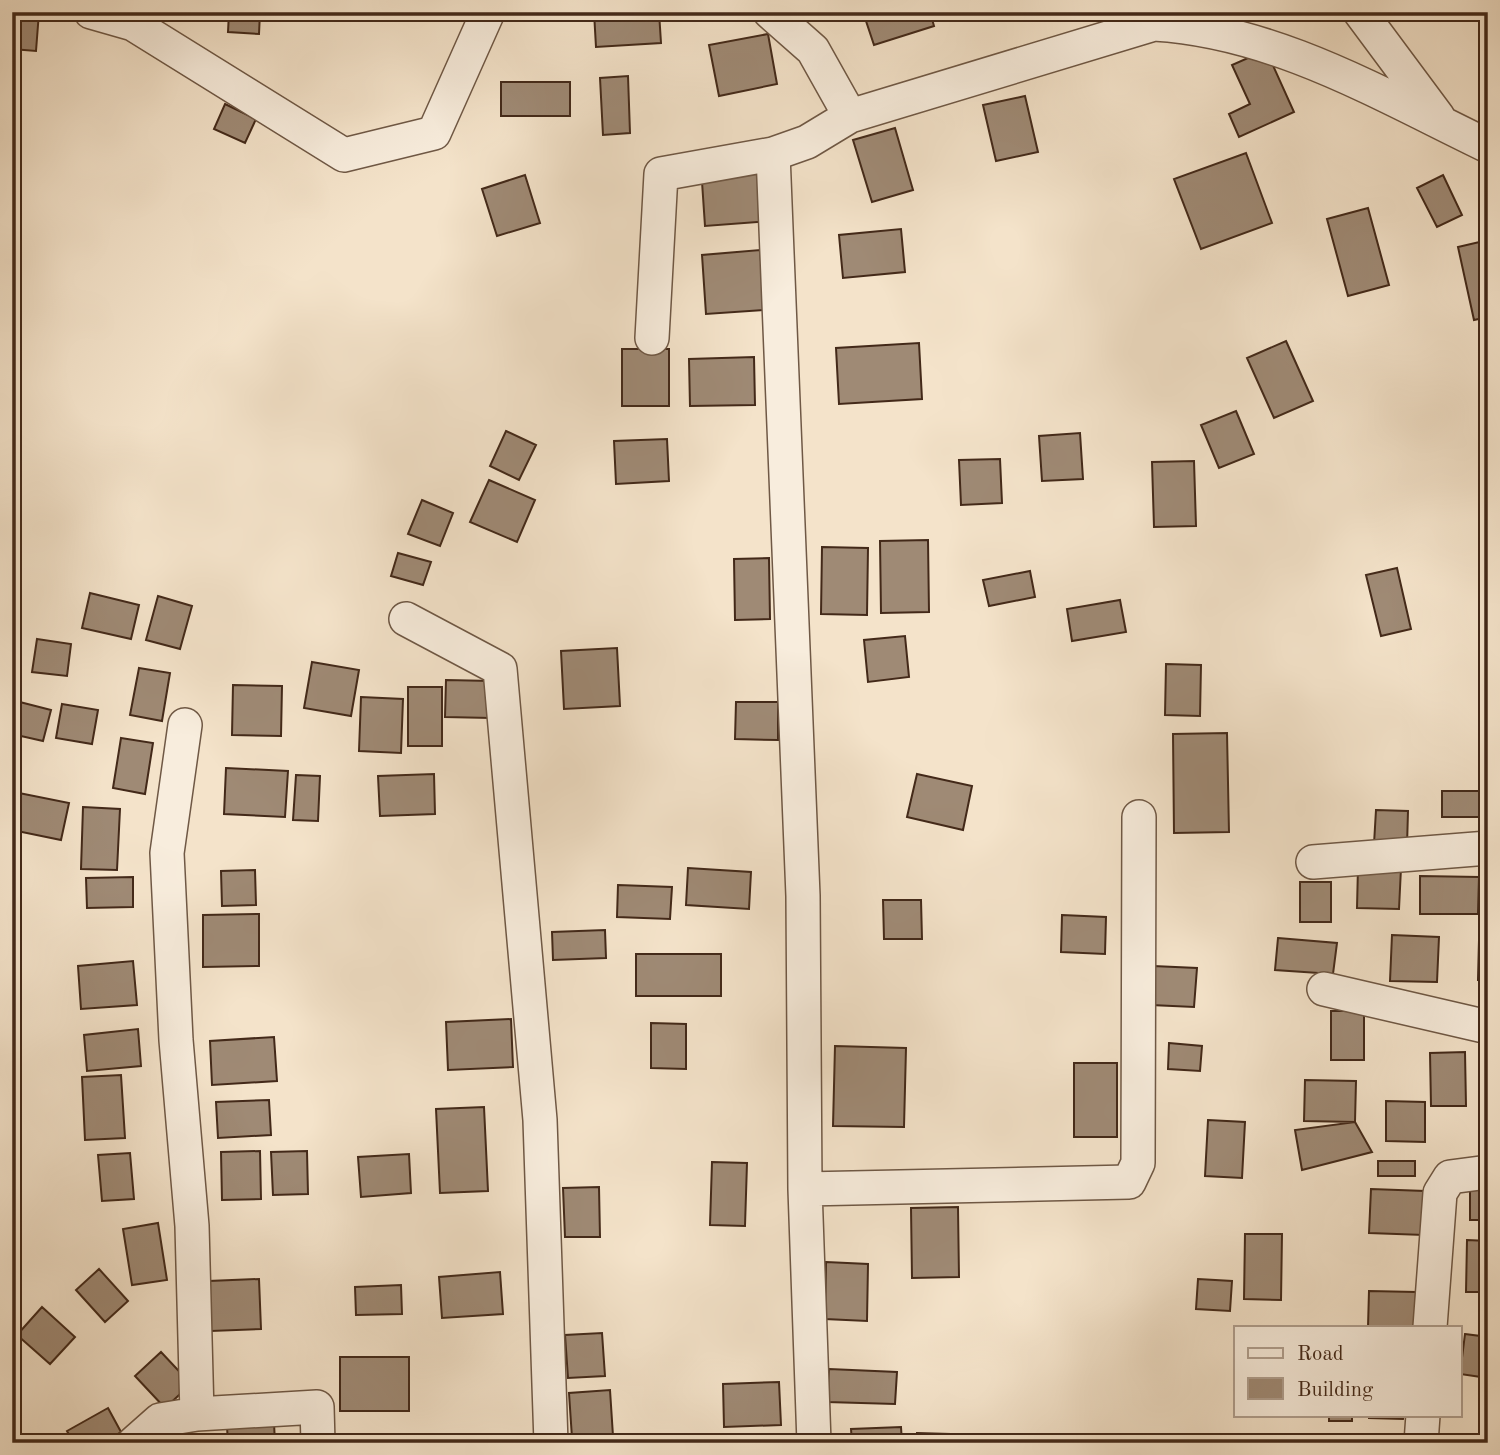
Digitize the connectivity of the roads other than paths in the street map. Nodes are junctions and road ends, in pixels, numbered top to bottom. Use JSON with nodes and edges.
{"nodes":[{"id":1,"x":90,"y":12,"type":"edge"},
{"id":2,"x":488,"y":12,"type":"edge"},
{"id":3,"x":771,"y":12,"type":"edge"},
{"id":4,"x":1360,"y":12,"type":"edge"},
{"id":5,"x":850,"y":117,"type":"junction"},
{"id":6,"x":1444,"y":125,"type":"junction"},
{"id":7,"x":1488,"y":146,"type":"edge"},
{"id":8,"x":773,"y":154,"type":"junction"},
{"id":9,"x":652,"y":338,"type":"dead end"},
{"id":10,"x":406,"y":620,"type":"dead end"},
{"id":11,"x":185,"y":724,"type":"dead end"},
{"id":12,"x":1139,"y":817,"type":"dead end"},
{"id":13,"x":1488,"y":848,"type":"edge"},
{"id":14,"x":1313,"y":862,"type":"dead end"},
{"id":15,"x":1324,"y":989,"type":"dead end"},
{"id":16,"x":1488,"y":1027,"type":"edge"},
{"id":17,"x":1488,"y":1172,"type":"edge"},
{"id":18,"x":805,"y":1189,"type":"junction"},
{"id":19,"x":1430,"y":1326,"type":"edge"},
{"id":20,"x":197,"y":1414,"type":"junction"},
{"id":21,"x":1423,"y":1416,"type":"edge"},
{"id":22,"x":134,"y":1443,"type":"edge"},
{"id":23,"x":318,"y":1443,"type":"edge"},
{"id":24,"x":551,"y":1443,"type":"edge"},
{"id":25,"x":814,"y":1443,"type":"edge"},
{"id":26,"x":1421,"y":1443,"type":"edge"}],
"edges":[{"from":1,"to":2,"type":"street"},
{"from":3,"to":5,"type":"street"},
{"from":4,"to":6,"type":"street"},
{"from":5,"to":6,"type":"street"},
{"from":5,"to":8,"type":"street"},
{"from":6,"to":7,"type":"street"},
{"from":8,"to":9,"type":"street"},
{"from":8,"to":18,"type":"street"},
{"from":10,"to":24,"type":"street"},
{"from":11,"to":20,"type":"street"},
{"from":12,"to":18,"type":"street"},
{"from":13,"to":14,"type":"street"},
{"from":15,"to":16,"type":"street"},
{"from":17,"to":19,"type":"street"},
{"from":18,"to":25,"type":"street"},
{"from":20,"to":22,"type":"street"},
{"from":20,"to":23,"type":"street"},
{"from":21,"to":26,"type":"street"}]}
